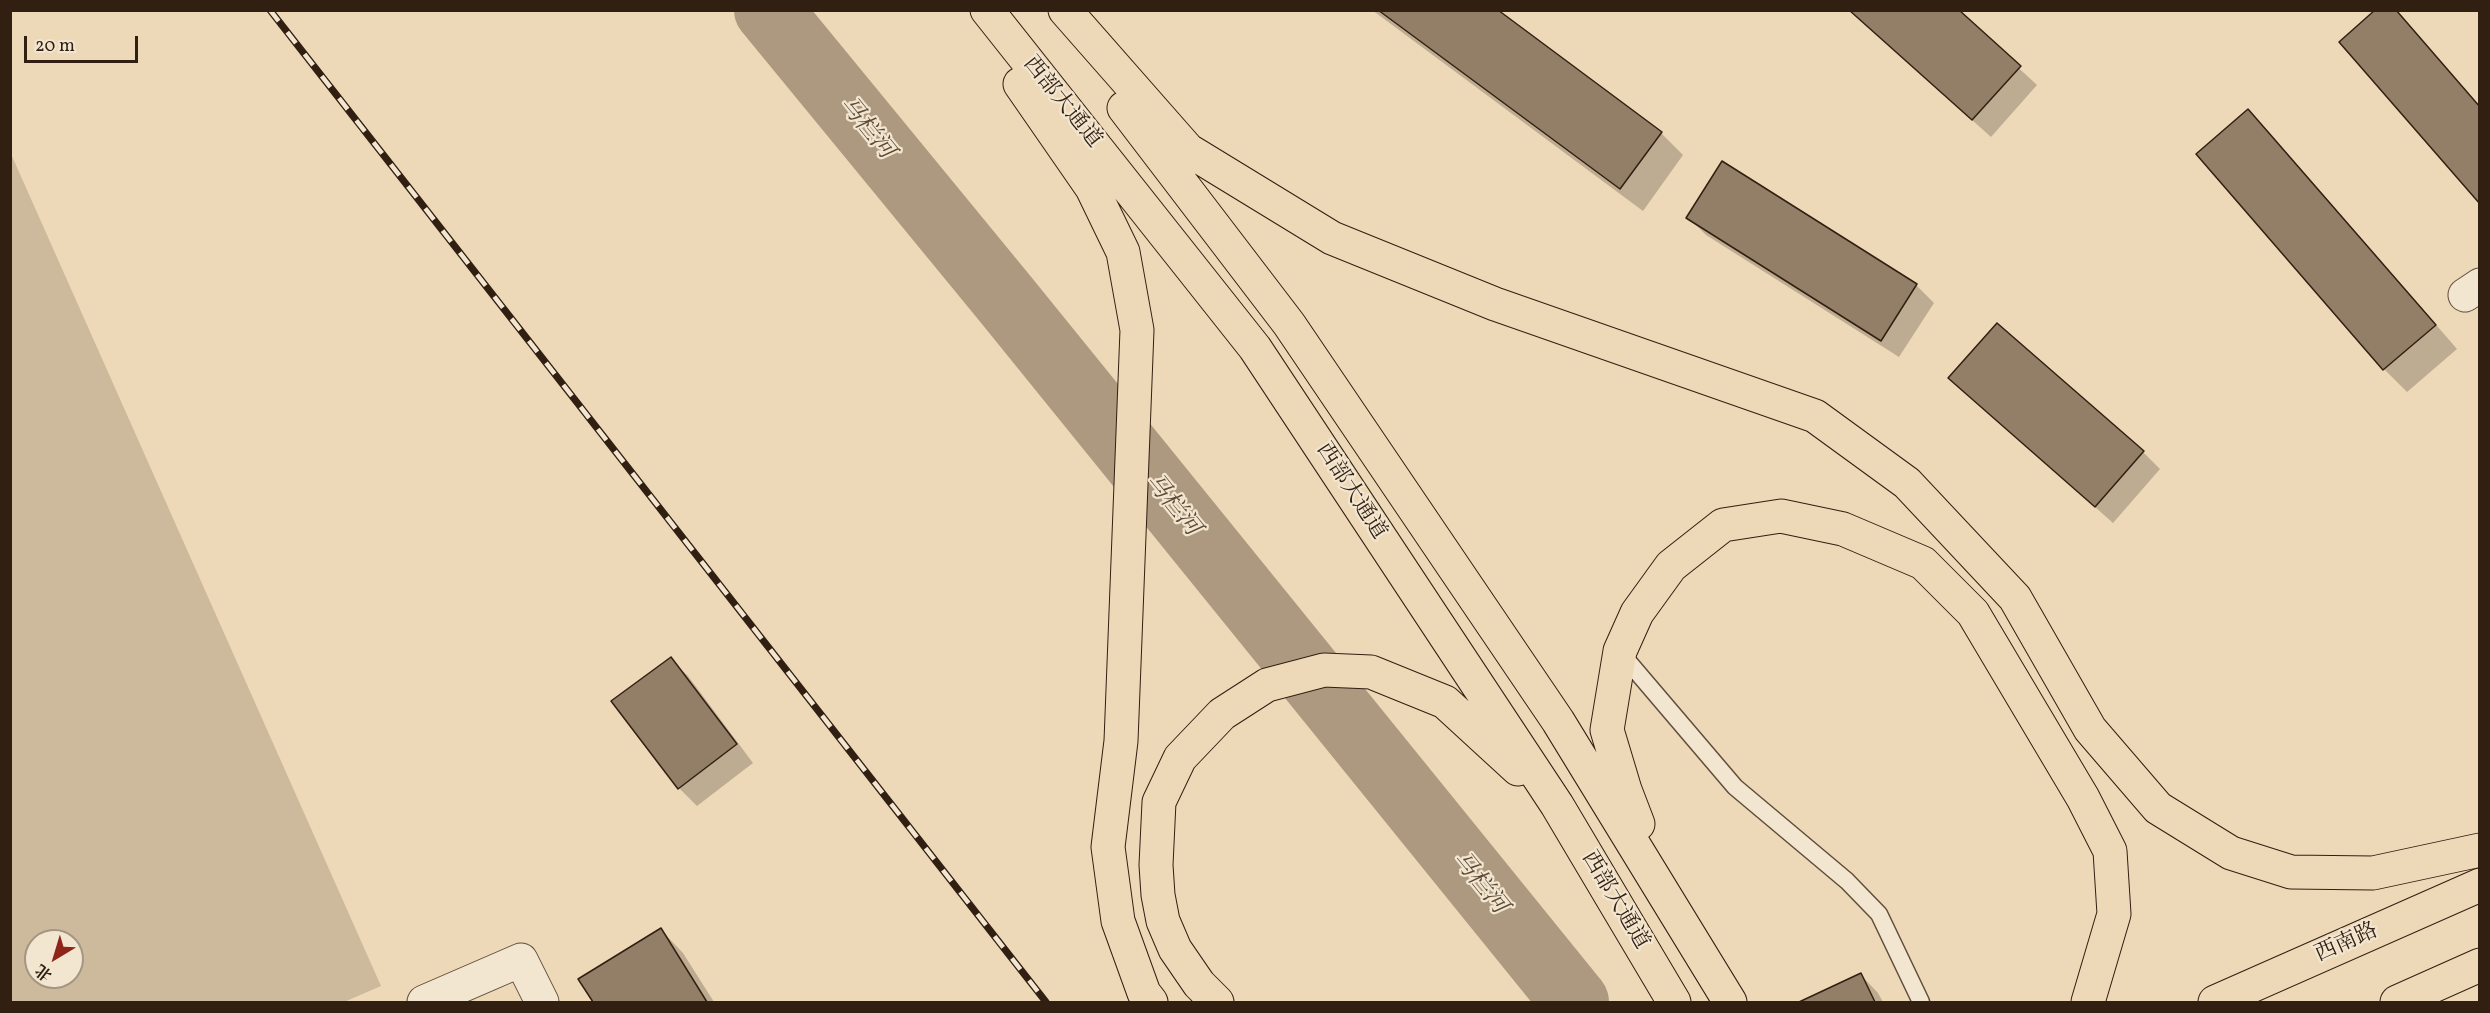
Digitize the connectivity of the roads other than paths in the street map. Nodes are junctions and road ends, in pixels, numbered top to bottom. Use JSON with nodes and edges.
{"nodes":[{"id":1,"x":970,"y":10,"type":"edge"},
{"id":2,"x":987,"y":10,"type":"edge"},
{"id":3,"x":1050,"y":10,"type":"edge"},
{"id":4,"x":1065,"y":10,"type":"edge"},
{"id":5,"x":1620,"y":651,"type":"junction"},
{"id":6,"x":1557,"y":805,"type":"junction"},
{"id":7,"x":2480,"y":850,"type":"edge"},
{"id":8,"x":2480,"y":885,"type":"edge"},
{"id":9,"x":1667,"y":899,"type":"junction"},
{"id":10,"x":2480,"y":965,"type":"edge"},
{"id":11,"x":424,"y":1002,"type":"edge"},
{"id":12,"x":542,"y":1002,"type":"edge"},
{"id":13,"x":1151,"y":1002,"type":"edge"},
{"id":14,"x":1217,"y":1002,"type":"edge"},
{"id":15,"x":1674,"y":1002,"type":"edge"},
{"id":16,"x":1730,"y":1002,"type":"edge"},
{"id":17,"x":1921,"y":1002,"type":"edge"},
{"id":18,"x":2088,"y":1002,"type":"edge"},
{"id":19,"x":2215,"y":1002,"type":"edge"},
{"id":20,"x":2397,"y":1002,"type":"edge"}],
"edges":[{"from":1,"to":13,"type":"main road"},
{"from":2,"to":6,"type":"main road","name":"西部大通道"},
{"from":3,"to":9,"type":"main road","name":"西部大通道"},
{"from":4,"to":7,"type":"main road"},
{"from":5,"to":9,"type":"main road"},
{"from":5,"to":17,"type":"lane"},
{"from":5,"to":18,"type":"main road"},
{"from":6,"to":14,"type":"main road"},
{"from":6,"to":15,"type":"main road","name":"西部大通道"},
{"from":8,"to":19,"type":"main road","name":"西南路"},
{"from":9,"to":16,"type":"main road","name":"西部大通道"},
{"from":10,"to":20,"type":"main road"},
{"from":11,"to":12,"type":"street"}]}
